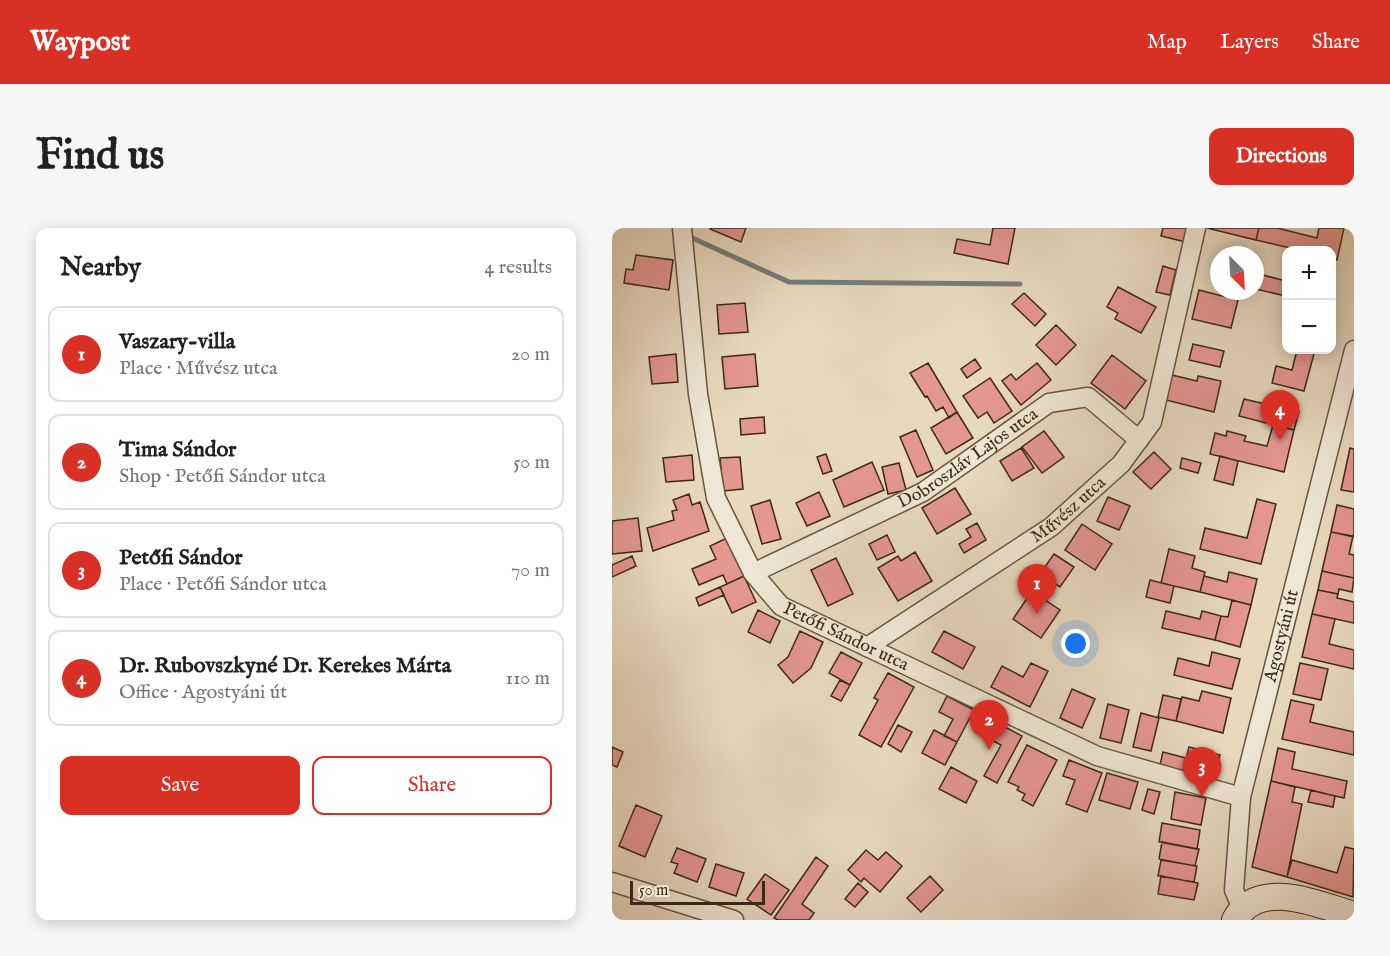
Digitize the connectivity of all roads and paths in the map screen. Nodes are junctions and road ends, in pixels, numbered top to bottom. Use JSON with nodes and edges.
{"nodes":[{"id":1,"x":1196,"y":228,"type":"edge"},
{"id":2,"x":682,"y":232,"type":"edge"},
{"id":3,"x":1354,"y":350,"type":"edge"},
{"id":4,"x":1140,"y":440,"type":"junction"},
{"id":5,"x":753,"y":573,"type":"junction"},
{"id":6,"x":867,"y":648,"type":"junction"},
{"id":7,"x":1241,"y":797,"type":"junction"},
{"id":8,"x":612,"y":882,"type":"edge"},
{"id":9,"x":1239,"y":914,"type":"edge"},
{"id":10,"x":1354,"y":915,"type":"edge"},
{"id":11,"x":734,"y":920,"type":"edge"}],
"edges":[{"from":1,"to":4,"type":"street"},
{"from":2,"to":5,"type":"street","name":"Petőfi Sándor utca"},
{"from":3,"to":7,"type":"street","name":"Agostyáni út"},
{"from":4,"to":5,"type":"street","name":"Dobroszláv Lajos utca"},
{"from":4,"to":6,"type":"street","name":"Művész utca"},
{"from":5,"to":6,"type":"street","name":"Petőfi Sándor utca"},
{"from":6,"to":7,"type":"street","name":"Petőfi Sándor utca"},
{"from":7,"to":9,"type":"street","name":"Agostyáni út"},
{"from":8,"to":11,"type":"street"},
{"from":9,"to":10,"type":"main road"}]}
